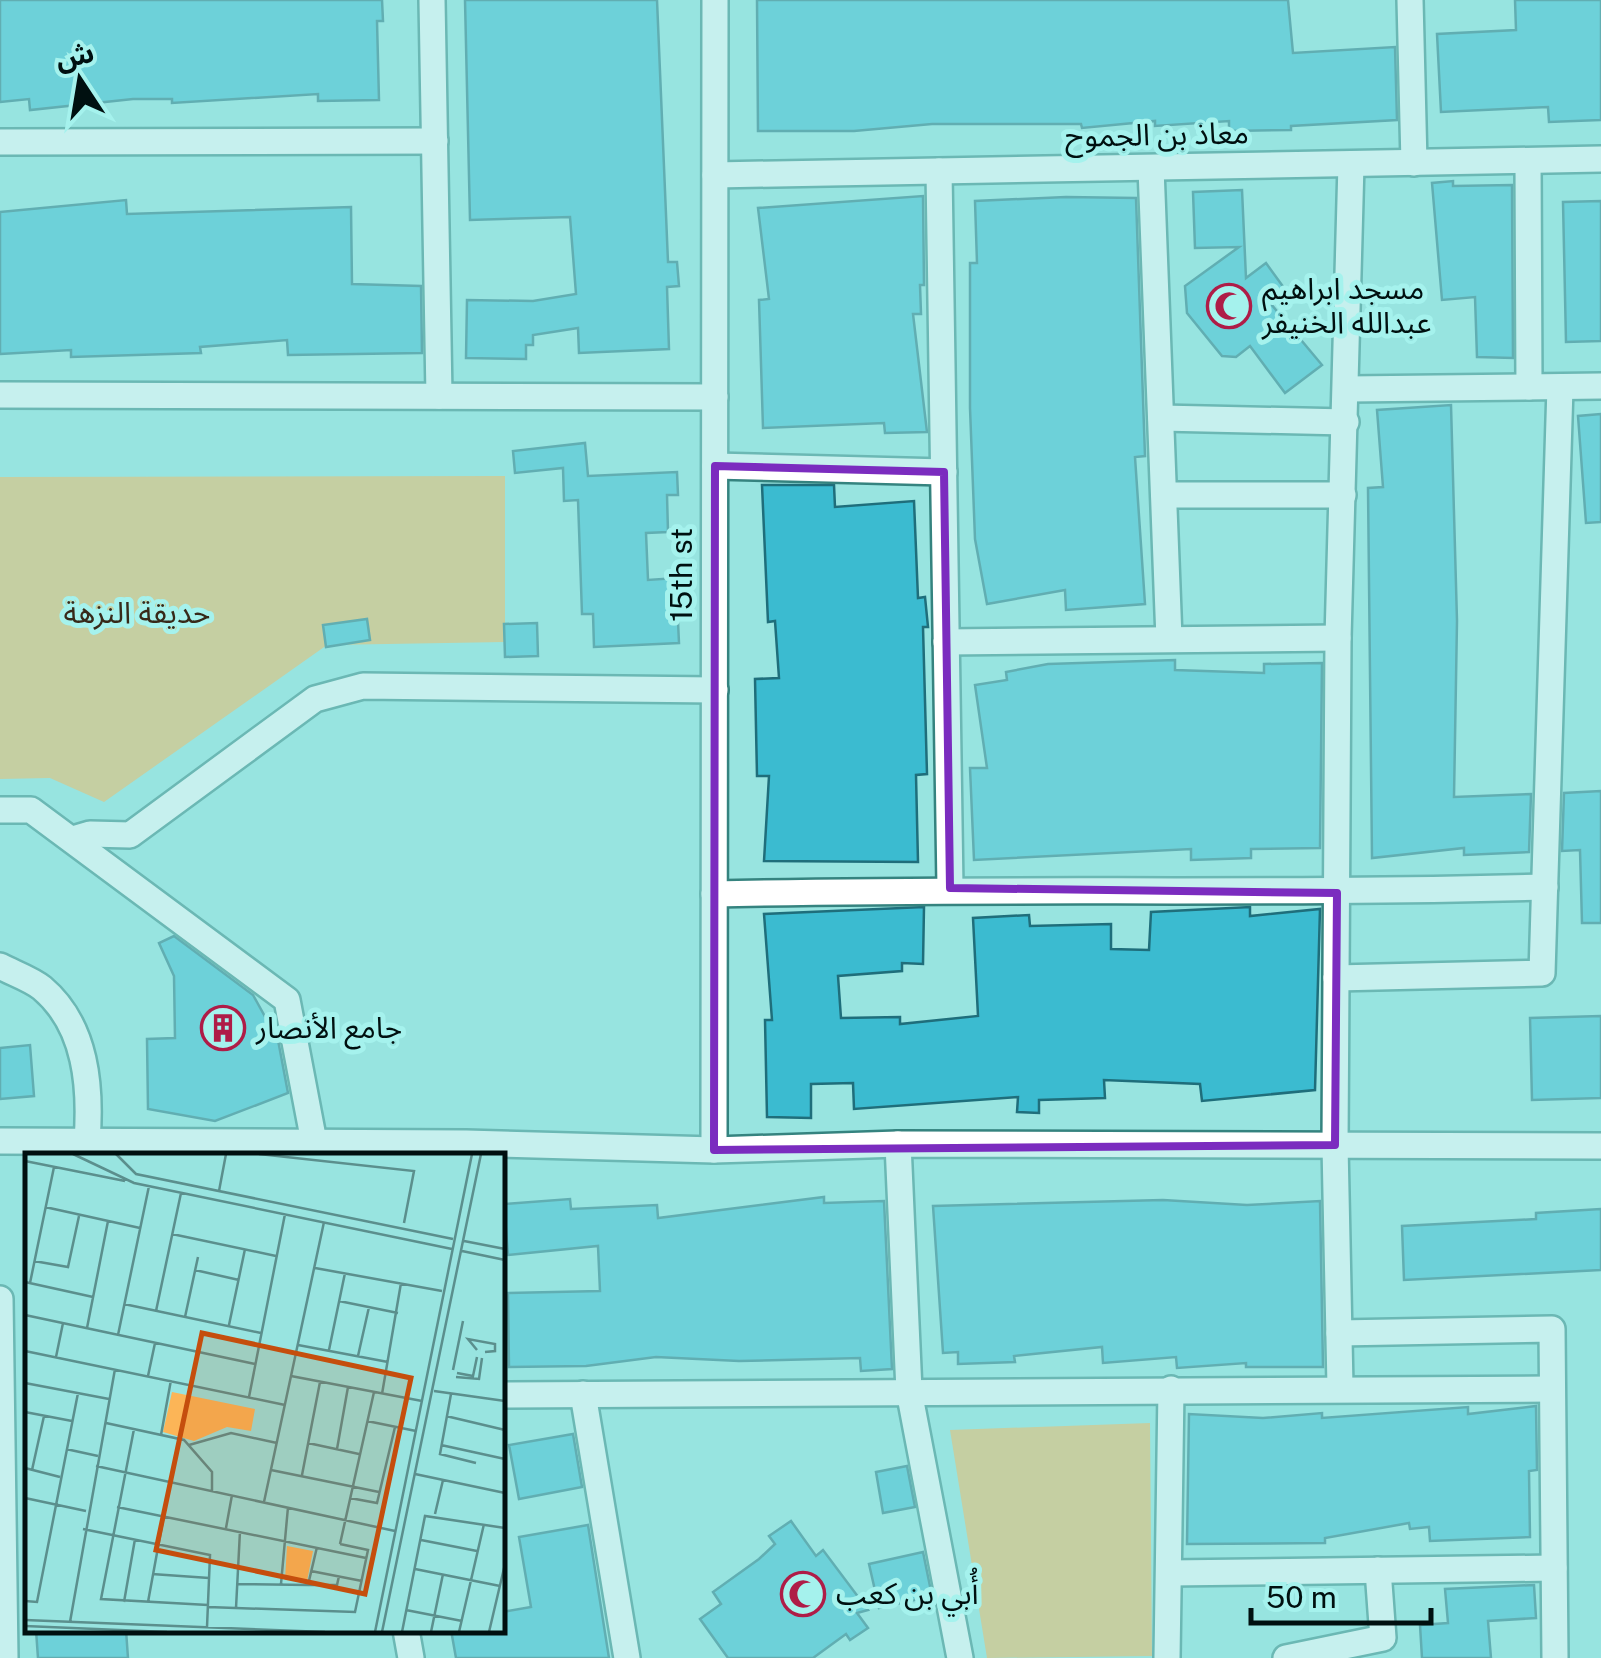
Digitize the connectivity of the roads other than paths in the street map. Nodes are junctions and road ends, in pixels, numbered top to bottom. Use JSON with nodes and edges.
{"nodes":[{"id":1,"x":432,"y":0,"type":"edge"},
{"id":2,"x":715,"y":0,"type":"edge"},
{"id":3,"x":1410,"y":0,"type":"edge"},
{"id":4,"x":435,"y":141,"type":"junction"},
{"id":5,"x":0,"y":142,"type":"edge"},
{"id":6,"x":1601,"y":159,"type":"edge"},
{"id":7,"x":1528,"y":161,"type":"junction"},
{"id":8,"x":1352,"y":164,"type":"junction"},
{"id":9,"x":1414,"y":164,"type":"junction"},
{"id":10,"x":1152,"y":168,"type":"junction"},
{"id":11,"x":939,"y":171,"type":"junction"},
{"id":12,"x":715,"y":175,"type":"junction"},
{"id":13,"x":1601,"y":386,"type":"edge"},
{"id":14,"x":1528,"y":387,"type":"junction"},
{"id":15,"x":1560,"y":387,"type":"junction"},
{"id":16,"x":1348,"y":390,"type":"junction"},
{"id":17,"x":0,"y":395,"type":"edge"},
{"id":18,"x":439,"y":396,"type":"junction"},
{"id":19,"x":714,"y":397,"type":"junction"},
{"id":20,"x":1160,"y":418,"type":"junction"},
{"id":21,"x":1346,"y":422,"type":"junction"},
{"id":22,"x":714,"y":466,"type":"junction"},
{"id":23,"x":944,"y":472,"type":"junction"},
{"id":24,"x":1164,"y":495,"type":"junction"},
{"id":25,"x":1343,"y":496,"type":"junction"},
{"id":26,"x":1338,"y":638,"type":"junction"},
{"id":27,"x":1169,"y":639,"type":"junction"},
{"id":28,"x":946,"y":642,"type":"junction"},
{"id":29,"x":714,"y":690,"type":"junction"},
{"id":30,"x":0,"y":810,"type":"edge"},
{"id":31,"x":73,"y":839,"type":"junction"},
{"id":32,"x":1545,"y":887,"type":"junction"},
{"id":33,"x":950,"y":888,"type":"junction"},
{"id":34,"x":1337,"y":893,"type":"junction"},
{"id":35,"x":714,"y":894,"type":"junction"},
{"id":36,"x":0,"y":966,"type":"edge"},
{"id":37,"x":1336,"y":978,"type":"junction"},
{"id":38,"x":0,"y":1141,"type":"edge"},
{"id":39,"x":87,"y":1141,"type":"junction"},
{"id":40,"x":314,"y":1142,"type":"junction"},
{"id":41,"x":898,"y":1144,"type":"junction"},
{"id":42,"x":1335,"y":1146,"type":"junction"},
{"id":43,"x":1601,"y":1146,"type":"edge"},
{"id":44,"x":466,"y":1149,"type":"edge"},
{"id":45,"x":714,"y":1150,"type":"junction"},
{"id":46,"x":0,"y":1298,"type":"edge"},
{"id":47,"x":1339,"y":1332,"type":"junction"},
{"id":48,"x":1340,"y":1387,"type":"junction"},
{"id":49,"x":1171,"y":1388,"type":"junction"},
{"id":50,"x":1552,"y":1389,"type":"junction"},
{"id":51,"x":909,"y":1391,"type":"junction"},
{"id":52,"x":583,"y":1394,"type":"junction"},
{"id":53,"x":505,"y":1395,"type":"edge"},
{"id":54,"x":10,"y":1397,"type":"edge"},
{"id":55,"x":1554,"y":1568,"type":"junction"},
{"id":56,"x":1378,"y":1570,"type":"junction"},
{"id":57,"x":1169,"y":1573,"type":"junction"},
{"id":58,"x":11,"y":1611,"type":"edge"},
{"id":59,"x":406,"y":1633,"type":"edge"},
{"id":60,"x":5,"y":1658,"type":"edge"},
{"id":61,"x":410,"y":1658,"type":"edge"},
{"id":62,"x":626,"y":1658,"type":"edge"},
{"id":63,"x":960,"y":1658,"type":"edge"},
{"id":64,"x":1168,"y":1658,"type":"edge"},
{"id":65,"x":1286,"y":1658,"type":"edge"},
{"id":66,"x":1555,"y":1658,"type":"edge"}],
"edges":[{"from":1,"to":4,"type":"street"},
{"from":2,"to":12,"type":"street","name":"15th st"},
{"from":3,"to":9,"type":"street"},
{"from":4,"to":5,"type":"street"},
{"from":4,"to":18,"type":"street"},
{"from":6,"to":7,"type":"street","name":"معاذ بن الجموح"},
{"from":7,"to":9,"type":"street","name":"معاذ بن الجموح"},
{"from":7,"to":14,"type":"street"},
{"from":8,"to":9,"type":"street","name":"معاذ بن الجموح"},
{"from":8,"to":10,"type":"street","name":"معاذ بن الجموح"},
{"from":8,"to":16,"type":"street"},
{"from":10,"to":11,"type":"street","name":"معاذ بن الجموح"},
{"from":10,"to":20,"type":"street"},
{"from":11,"to":12,"type":"street","name":"معاذ بن الجموح"},
{"from":11,"to":23,"type":"street"},
{"from":12,"to":19,"type":"street","name":"15th st"},
{"from":13,"to":15,"type":"street"},
{"from":14,"to":15,"type":"street"},
{"from":14,"to":16,"type":"street"},
{"from":15,"to":32,"type":"street"},
{"from":16,"to":21,"type":"street"},
{"from":17,"to":18,"type":"street"},
{"from":18,"to":19,"type":"street"},
{"from":19,"to":22,"type":"street","name":"15th st"},
{"from":20,"to":21,"type":"street"},
{"from":20,"to":24,"type":"street"},
{"from":21,"to":25,"type":"street"},
{"from":22,"to":23,"type":"street"},
{"from":22,"to":29,"type":"street","name":"15th st"},
{"from":23,"to":28,"type":"street"},
{"from":24,"to":25,"type":"street"},
{"from":24,"to":27,"type":"street"},
{"from":25,"to":26,"type":"street"},
{"from":26,"to":27,"type":"street"},
{"from":26,"to":34,"type":"street"},
{"from":27,"to":28,"type":"street"},
{"from":28,"to":33,"type":"street"},
{"from":29,"to":31,"type":"street"},
{"from":29,"to":35,"type":"street","name":"15th st"},
{"from":30,"to":31,"type":"street"},
{"from":31,"to":40,"type":"street"},
{"from":32,"to":34,"type":"street"},
{"from":32,"to":37,"type":"street"},
{"from":33,"to":34,"type":"street"},
{"from":33,"to":35,"type":"street"},
{"from":34,"to":37,"type":"street"},
{"from":35,"to":45,"type":"street","name":"15th st"},
{"from":36,"to":39,"type":"street"},
{"from":37,"to":42,"type":"street"},
{"from":38,"to":39,"type":"street"},
{"from":39,"to":40,"type":"street"},
{"from":40,"to":44,"type":"street"},
{"from":41,"to":42,"type":"street"},
{"from":41,"to":45,"type":"street"},
{"from":41,"to":51,"type":"street"},
{"from":42,"to":43,"type":"street"},
{"from":42,"to":47,"type":"street"},
{"from":44,"to":45,"type":"street"},
{"from":46,"to":54,"type":"street"},
{"from":47,"to":48,"type":"street"},
{"from":47,"to":50,"type":"street"},
{"from":48,"to":49,"type":"street"},
{"from":48,"to":50,"type":"street"},
{"from":49,"to":51,"type":"street"},
{"from":49,"to":57,"type":"street"},
{"from":50,"to":55,"type":"street"},
{"from":51,"to":52,"type":"street"},
{"from":51,"to":63,"type":"street"},
{"from":52,"to":53,"type":"street"},
{"from":52,"to":62,"type":"street"},
{"from":54,"to":58,"type":"street"},
{"from":55,"to":56,"type":"street"},
{"from":55,"to":66,"type":"street"},
{"from":56,"to":57,"type":"street"},
{"from":56,"to":65,"type":"street"},
{"from":57,"to":64,"type":"street"},
{"from":58,"to":60,"type":"street"},
{"from":59,"to":61,"type":"street"}]}
